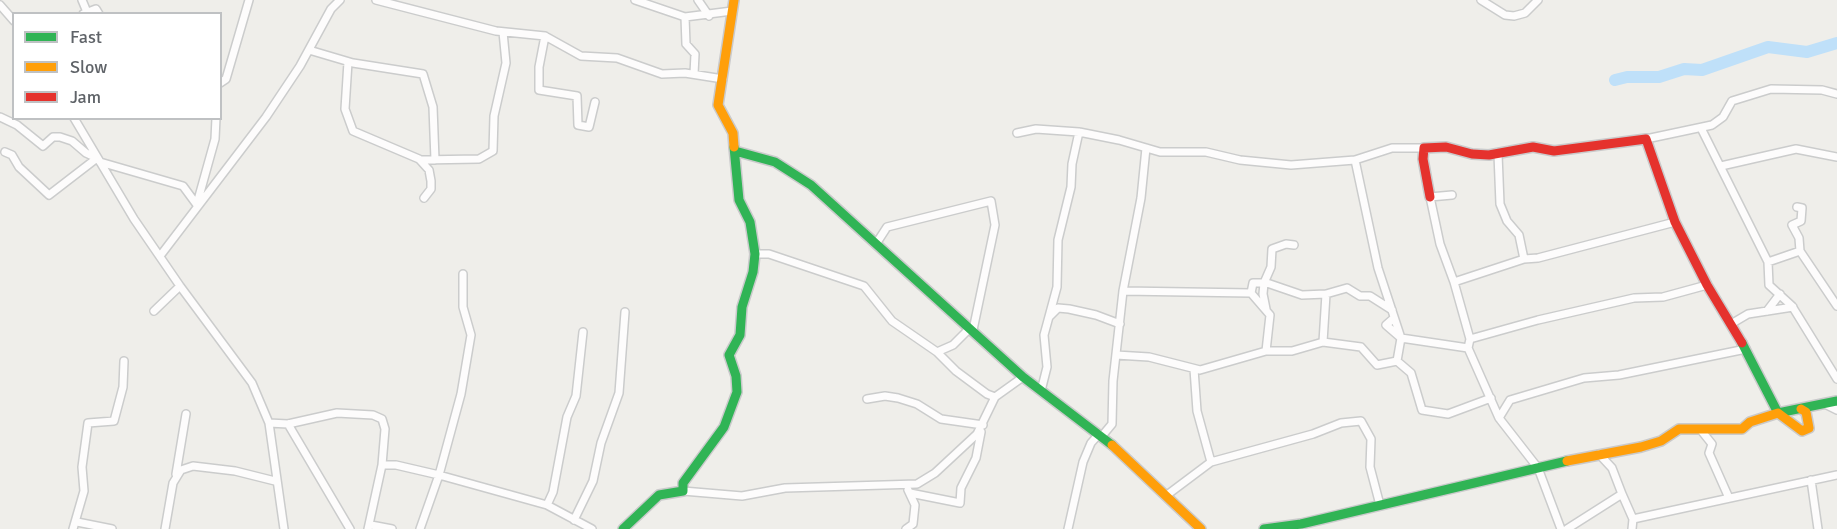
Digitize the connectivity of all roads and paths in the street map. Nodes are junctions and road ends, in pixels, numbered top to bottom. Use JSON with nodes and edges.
{"nodes":[{"id":1,"x":249,"y":0,"type":"edge"},
{"id":2,"x":340,"y":0,"type":"edge"},
{"id":3,"x":376,"y":0,"type":"edge"},
{"id":4,"x":635,"y":0,"type":"edge"},
{"id":5,"x":698,"y":0,"type":"edge"},
{"id":6,"x":734,"y":0,"type":"edge"},
{"id":7,"x":1481,"y":0,"type":"edge"},
{"id":8,"x":1538,"y":0,"type":"edge"},
{"id":9,"x":0,"y":5,"type":"edge"},
{"id":10,"x":732,"y":11,"type":"junction"},
{"id":11,"x":709,"y":16,"type":"junction"},
{"id":12,"x":685,"y":17,"type":"junction"},
{"id":13,"x":12,"y":19,"type":"edge"},
{"id":14,"x":503,"y":32,"type":"junction"},
{"id":15,"x":545,"y":36,"type":"junction"},
{"id":16,"x":309,"y":50,"type":"junction"},
{"id":17,"x":348,"y":62,"type":"junction"},
{"id":18,"x":694,"y":75,"type":"junction"},
{"id":19,"x":723,"y":79,"type":"junction"},
{"id":20,"x":222,"y":82,"type":"edge"},
{"id":21,"x":1837,"y":94,"type":"edge"},
{"id":22,"x":595,"y":102,"type":"dead end"},
{"id":23,"x":0,"y":117,"type":"edge"},
{"id":24,"x":75,"y":120,"type":"edge"},
{"id":25,"x":216,"y":120,"type":"edge"},
{"id":26,"x":1701,"y":128,"type":"junction"},
{"id":27,"x":1079,"y":132,"type":"junction"},
{"id":28,"x":1017,"y":133,"type":"dead end"},
{"id":29,"x":1646,"y":139,"type":"junction"},
{"id":30,"x":1146,"y":148,"type":"junction"},
{"id":31,"x":1424,"y":148,"type":"junction"},
{"id":32,"x":735,"y":151,"type":"junction"},
{"id":33,"x":5,"y":152,"type":"dead end"},
{"id":34,"x":1498,"y":154,"type":"junction"},
{"id":35,"x":1837,"y":157,"type":"edge"},
{"id":36,"x":98,"y":160,"type":"junction"},
{"id":37,"x":420,"y":160,"type":"junction"},
{"id":38,"x":435,"y":160,"type":"junction"},
{"id":39,"x":1355,"y":160,"type":"junction"},
{"id":40,"x":1721,"y":166,"type":"junction"},
{"id":41,"x":1452,"y":195,"type":"dead end"},
{"id":42,"x":1430,"y":197,"type":"junction"},
{"id":43,"x":424,"y":198,"type":"dead end"},
{"id":44,"x":197,"y":205,"type":"junction"},
{"id":45,"x":1797,"y":207,"type":"dead end"},
{"id":46,"x":1675,"y":222,"type":"junction"},
{"id":47,"x":876,"y":244,"type":"junction"},
{"id":48,"x":1294,"y":245,"type":"dead end"},
{"id":49,"x":1800,"y":251,"type":"junction"},
{"id":50,"x":755,"y":254,"type":"junction"},
{"id":51,"x":160,"y":255,"type":"junction"},
{"id":52,"x":1524,"y":259,"type":"junction"},
{"id":53,"x":1768,"y":262,"type":"junction"},
{"id":54,"x":463,"y":274,"type":"dead end"},
{"id":55,"x":1454,"y":282,"type":"junction"},
{"id":56,"x":1264,"y":283,"type":"junction"},
{"id":57,"x":1707,"y":285,"type":"junction"},
{"id":58,"x":180,"y":286,"type":"junction"},
{"id":59,"x":1123,"y":291,"type":"junction"},
{"id":60,"x":1251,"y":293,"type":"junction"},
{"id":61,"x":1326,"y":294,"type":"junction"},
{"id":62,"x":1780,"y":294,"type":"junction"},
{"id":63,"x":1837,"y":306,"type":"edge"},
{"id":64,"x":1793,"y":307,"type":"junction"},
{"id":65,"x":1392,"y":310,"type":"junction"},
{"id":66,"x":1767,"y":310,"type":"junction"},
{"id":67,"x":154,"y":311,"type":"dead end"},
{"id":68,"x":625,"y":312,"type":"dead end"},
{"id":69,"x":1267,"y":312,"type":"junction"},
{"id":70,"x":1048,"y":318,"type":"junction"},
{"id":71,"x":1120,"y":324,"type":"junction"},
{"id":72,"x":1731,"y":324,"type":"junction"},
{"id":73,"x":972,"y":329,"type":"junction"},
{"id":74,"x":583,"y":332,"type":"dead end"},
{"id":75,"x":1401,"y":338,"type":"junction"},
{"id":76,"x":1470,"y":339,"type":"junction"},
{"id":77,"x":1323,"y":342,"type":"junction"},
{"id":78,"x":1468,"y":348,"type":"junction"},
{"id":79,"x":1746,"y":349,"type":"junction"},
{"id":80,"x":1266,"y":351,"type":"junction"},
{"id":81,"x":937,"y":352,"type":"junction"},
{"id":82,"x":1116,"y":355,"type":"junction"},
{"id":83,"x":124,"y":361,"type":"dead end"},
{"id":84,"x":1397,"y":361,"type":"junction"},
{"id":85,"x":1194,"y":369,"type":"junction"},
{"id":86,"x":1023,"y":377,"type":"junction"},
{"id":87,"x":1837,"y":379,"type":"edge"},
{"id":88,"x":1041,"y":391,"type":"junction"},
{"id":89,"x":995,"y":397,"type":"junction"},
{"id":90,"x":1491,"y":398,"type":"junction"},
{"id":91,"x":867,"y":399,"type":"dead end"},
{"id":92,"x":1837,"y":401,"type":"edge"},
{"id":93,"x":1825,"y":404,"type":"junction"},
{"id":94,"x":1801,"y":409,"type":"junction"},
{"id":95,"x":1837,"y":410,"type":"edge"},
{"id":96,"x":1778,"y":413,"type":"junction"},
{"id":97,"x":186,"y":414,"type":"dead end"},
{"id":98,"x":1499,"y":418,"type":"junction"},
{"id":99,"x":269,"y":423,"type":"junction"},
{"id":100,"x":288,"y":424,"type":"junction"},
{"id":101,"x":982,"y":427,"type":"junction"},
{"id":102,"x":1700,"y":429,"type":"junction"},
{"id":103,"x":1101,"y":435,"type":"junction"},
{"id":104,"x":1599,"y":454,"type":"junction"},
{"id":105,"x":1211,"y":462,"type":"junction"},
{"id":106,"x":382,"y":465,"type":"junction"},
{"id":107,"x":1538,"y":468,"type":"junction"},
{"id":108,"x":439,"y":475,"type":"junction"},
{"id":109,"x":1837,"y":475,"type":"edge"},
{"id":110,"x":1811,"y":480,"type":"junction"},
{"id":111,"x":275,"y":481,"type":"junction"},
{"id":112,"x":173,"y":483,"type":"junction"},
{"id":113,"x":906,"y":485,"type":"junction"},
{"id":114,"x":683,"y":491,"type":"junction"},
{"id":115,"x":910,"y":494,"type":"junction"},
{"id":116,"x":1622,"y":494,"type":"junction"},
{"id":117,"x":926,"y":495,"type":"junction"},
{"id":118,"x":1167,"y":495,"type":"junction"},
{"id":119,"x":1729,"y":498,"type":"junction"},
{"id":120,"x":547,"y":505,"type":"junction"},
{"id":121,"x":915,"y":505,"type":"junction"},
{"id":122,"x":1380,"y":505,"type":"junction"},
{"id":123,"x":1633,"y":519,"type":"junction"},
{"id":124,"x":574,"y":520,"type":"junction"},
{"id":125,"x":77,"y":522,"type":"junction"},
{"id":126,"x":370,"y":527,"type":"edge"},
{"id":127,"x":1301,"y":527,"type":"edge"},
{"id":128,"x":73,"y":529,"type":"edge"},
{"id":129,"x":112,"y":529,"type":"edge"},
{"id":130,"x":165,"y":529,"type":"edge"},
{"id":131,"x":284,"y":529,"type":"edge"},
{"id":132,"x":350,"y":529,"type":"edge"},
{"id":133,"x":392,"y":529,"type":"edge"},
{"id":134,"x":420,"y":529,"type":"edge"},
{"id":135,"x":592,"y":529,"type":"edge"},
{"id":136,"x":623,"y":529,"type":"edge"},
{"id":137,"x":906,"y":529,"type":"edge"},
{"id":138,"x":1068,"y":529,"type":"edge"},
{"id":139,"x":1201,"y":529,"type":"edge"},
{"id":140,"x":1264,"y":529,"type":"edge"},
{"id":141,"x":1561,"y":529,"type":"edge"},
{"id":142,"x":1568,"y":529,"type":"edge"},
{"id":143,"x":1632,"y":529,"type":"edge"},
{"id":144,"x":1818,"y":529,"type":"edge"}],
"edges":[{"from":1,"to":20,"type":"street"},
{"from":2,"to":16,"type":"street"},
{"from":3,"to":14,"type":"street"},
{"from":4,"to":12,"type":"street"},
{"from":5,"to":11,"type":"street"},
{"from":6,"to":10,"type":"street"},
{"from":7,"to":8,"type":"street"},
{"from":9,"to":13,"type":"street"},
{"from":10,"to":11,"type":"street"},
{"from":10,"to":19,"type":"street"},
{"from":11,"to":12,"type":"street"},
{"from":12,"to":18,"type":"street"},
{"from":14,"to":15,"type":"street"},
{"from":14,"to":38,"type":"street"},
{"from":15,"to":18,"type":"street"},
{"from":15,"to":22,"type":"street"},
{"from":16,"to":17,"type":"street"},
{"from":16,"to":44,"type":"street"},
{"from":17,"to":37,"type":"street"},
{"from":17,"to":38,"type":"street"},
{"from":18,"to":19,"type":"street"},
{"from":19,"to":32,"type":"street"},
{"from":21,"to":26,"type":"street"},
{"from":23,"to":36,"type":"street"},
{"from":24,"to":36,"type":"street"},
{"from":25,"to":44,"type":"street"},
{"from":26,"to":29,"type":"street"},
{"from":26,"to":40,"type":"street"},
{"from":27,"to":28,"type":"street"},
{"from":27,"to":30,"type":"street"},
{"from":27,"to":70,"type":"street"},
{"from":29,"to":34,"type":"street"},
{"from":29,"to":46,"type":"street"},
{"from":30,"to":39,"type":"street"},
{"from":30,"to":59,"type":"street"},
{"from":31,"to":34,"type":"street"},
{"from":31,"to":39,"type":"street"},
{"from":31,"to":42,"type":"street"},
{"from":32,"to":47,"type":"street"},
{"from":32,"to":50,"type":"street"},
{"from":33,"to":36,"type":"street"},
{"from":34,"to":52,"type":"street"},
{"from":35,"to":40,"type":"street"},
{"from":36,"to":44,"type":"street"},
{"from":36,"to":51,"type":"street"},
{"from":37,"to":38,"type":"street"},
{"from":37,"to":43,"type":"street"},
{"from":39,"to":65,"type":"street"},
{"from":40,"to":53,"type":"street"},
{"from":41,"to":42,"type":"street"},
{"from":42,"to":55,"type":"street"},
{"from":44,"to":51,"type":"street"},
{"from":45,"to":49,"type":"street"},
{"from":46,"to":52,"type":"street"},
{"from":46,"to":57,"type":"street"},
{"from":47,"to":73,"type":"street"},
{"from":47,"to":73,"type":"street"},
{"from":48,"to":56,"type":"street"},
{"from":49,"to":53,"type":"street"},
{"from":49,"to":63,"type":"street"},
{"from":50,"to":81,"type":"street"},
{"from":50,"to":114,"type":"street"},
{"from":51,"to":58,"type":"street"},
{"from":52,"to":55,"type":"street"},
{"from":53,"to":62,"type":"street"},
{"from":54,"to":108,"type":"street"},
{"from":55,"to":76,"type":"street"},
{"from":56,"to":60,"type":"street"},
{"from":56,"to":61,"type":"street"},
{"from":56,"to":69,"type":"street"},
{"from":57,"to":72,"type":"street"},
{"from":57,"to":76,"type":"street"},
{"from":58,"to":67,"type":"street"},
{"from":58,"to":99,"type":"street"},
{"from":59,"to":60,"type":"street"},
{"from":59,"to":71,"type":"street"},
{"from":60,"to":69,"type":"street"},
{"from":61,"to":65,"type":"street"},
{"from":61,"to":77,"type":"street"},
{"from":62,"to":64,"type":"street"},
{"from":62,"to":66,"type":"street"},
{"from":64,"to":66,"type":"street"},
{"from":64,"to":87,"type":"street"},
{"from":65,"to":75,"type":"street"},
{"from":66,"to":72,"type":"street"},
{"from":68,"to":124,"type":"street"},
{"from":69,"to":80,"type":"street"},
{"from":70,"to":71,"type":"street"},
{"from":70,"to":88,"type":"street"},
{"from":71,"to":82,"type":"street"},
{"from":72,"to":79,"type":"street"},
{"from":73,"to":81,"type":"street"},
{"from":73,"to":86,"type":"street"},
{"from":74,"to":120,"type":"street"},
{"from":75,"to":78,"type":"street"},
{"from":75,"to":84,"type":"street"},
{"from":76,"to":78,"type":"street"},
{"from":77,"to":80,"type":"street"},
{"from":77,"to":84,"type":"street"},
{"from":78,"to":90,"type":"street"},
{"from":79,"to":96,"type":"street"},
{"from":79,"to":98,"type":"street"},
{"from":80,"to":85,"type":"street"},
{"from":81,"to":89,"type":"street"},
{"from":82,"to":85,"type":"street"},
{"from":82,"to":103,"type":"street"},
{"from":83,"to":125,"type":"street"},
{"from":84,"to":90,"type":"street"},
{"from":85,"to":105,"type":"street"},
{"from":86,"to":88,"type":"street"},
{"from":86,"to":89,"type":"street"},
{"from":88,"to":103,"type":"street"},
{"from":89,"to":101,"type":"street"},
{"from":90,"to":98,"type":"street"},
{"from":91,"to":101,"type":"street"},
{"from":92,"to":93,"type":"street"},
{"from":93,"to":94,"type":"street"},
{"from":93,"to":95,"type":"street"},
{"from":94,"to":96,"type":"street"},
{"from":94,"to":96,"type":"street"},
{"from":96,"to":102,"type":"street"},
{"from":97,"to":112,"type":"street"},
{"from":98,"to":107,"type":"street"},
{"from":99,"to":100,"type":"street"},
{"from":99,"to":111,"type":"street"},
{"from":100,"to":106,"type":"street"},
{"from":100,"to":132,"type":"street"},
{"from":101,"to":113,"type":"street"},
{"from":101,"to":117,"type":"street"},
{"from":102,"to":104,"type":"street"},
{"from":102,"to":119,"type":"street"},
{"from":103,"to":118,"type":"street"},
{"from":103,"to":138,"type":"street"},
{"from":104,"to":107,"type":"street"},
{"from":104,"to":116,"type":"street"},
{"from":105,"to":118,"type":"street"},
{"from":105,"to":122,"type":"street"},
{"from":106,"to":108,"type":"street"},
{"from":106,"to":126,"type":"street"},
{"from":107,"to":122,"type":"street"},
{"from":107,"to":141,"type":"street"},
{"from":108,"to":120,"type":"street"},
{"from":108,"to":134,"type":"street"},
{"from":109,"to":110,"type":"street"},
{"from":110,"to":119,"type":"street"},
{"from":110,"to":144,"type":"street"},
{"from":111,"to":112,"type":"street"},
{"from":111,"to":131,"type":"street"},
{"from":112,"to":130,"type":"street"},
{"from":113,"to":114,"type":"street"},
{"from":113,"to":115,"type":"street"},
{"from":114,"to":136,"type":"street"},
{"from":115,"to":117,"type":"street"},
{"from":115,"to":121,"type":"street"},
{"from":116,"to":123,"type":"street"},
{"from":116,"to":142,"type":"street"},
{"from":117,"to":121,"type":"street"},
{"from":118,"to":139,"type":"street"},
{"from":119,"to":123,"type":"street"},
{"from":120,"to":124,"type":"street"},
{"from":121,"to":137,"type":"street"},
{"from":122,"to":127,"type":"street"},
{"from":123,"to":143,"type":"street"},
{"from":124,"to":135,"type":"street"},
{"from":125,"to":128,"type":"street"},
{"from":125,"to":129,"type":"street"},
{"from":126,"to":133,"type":"street"},
{"from":127,"to":140,"type":"street"}]}
